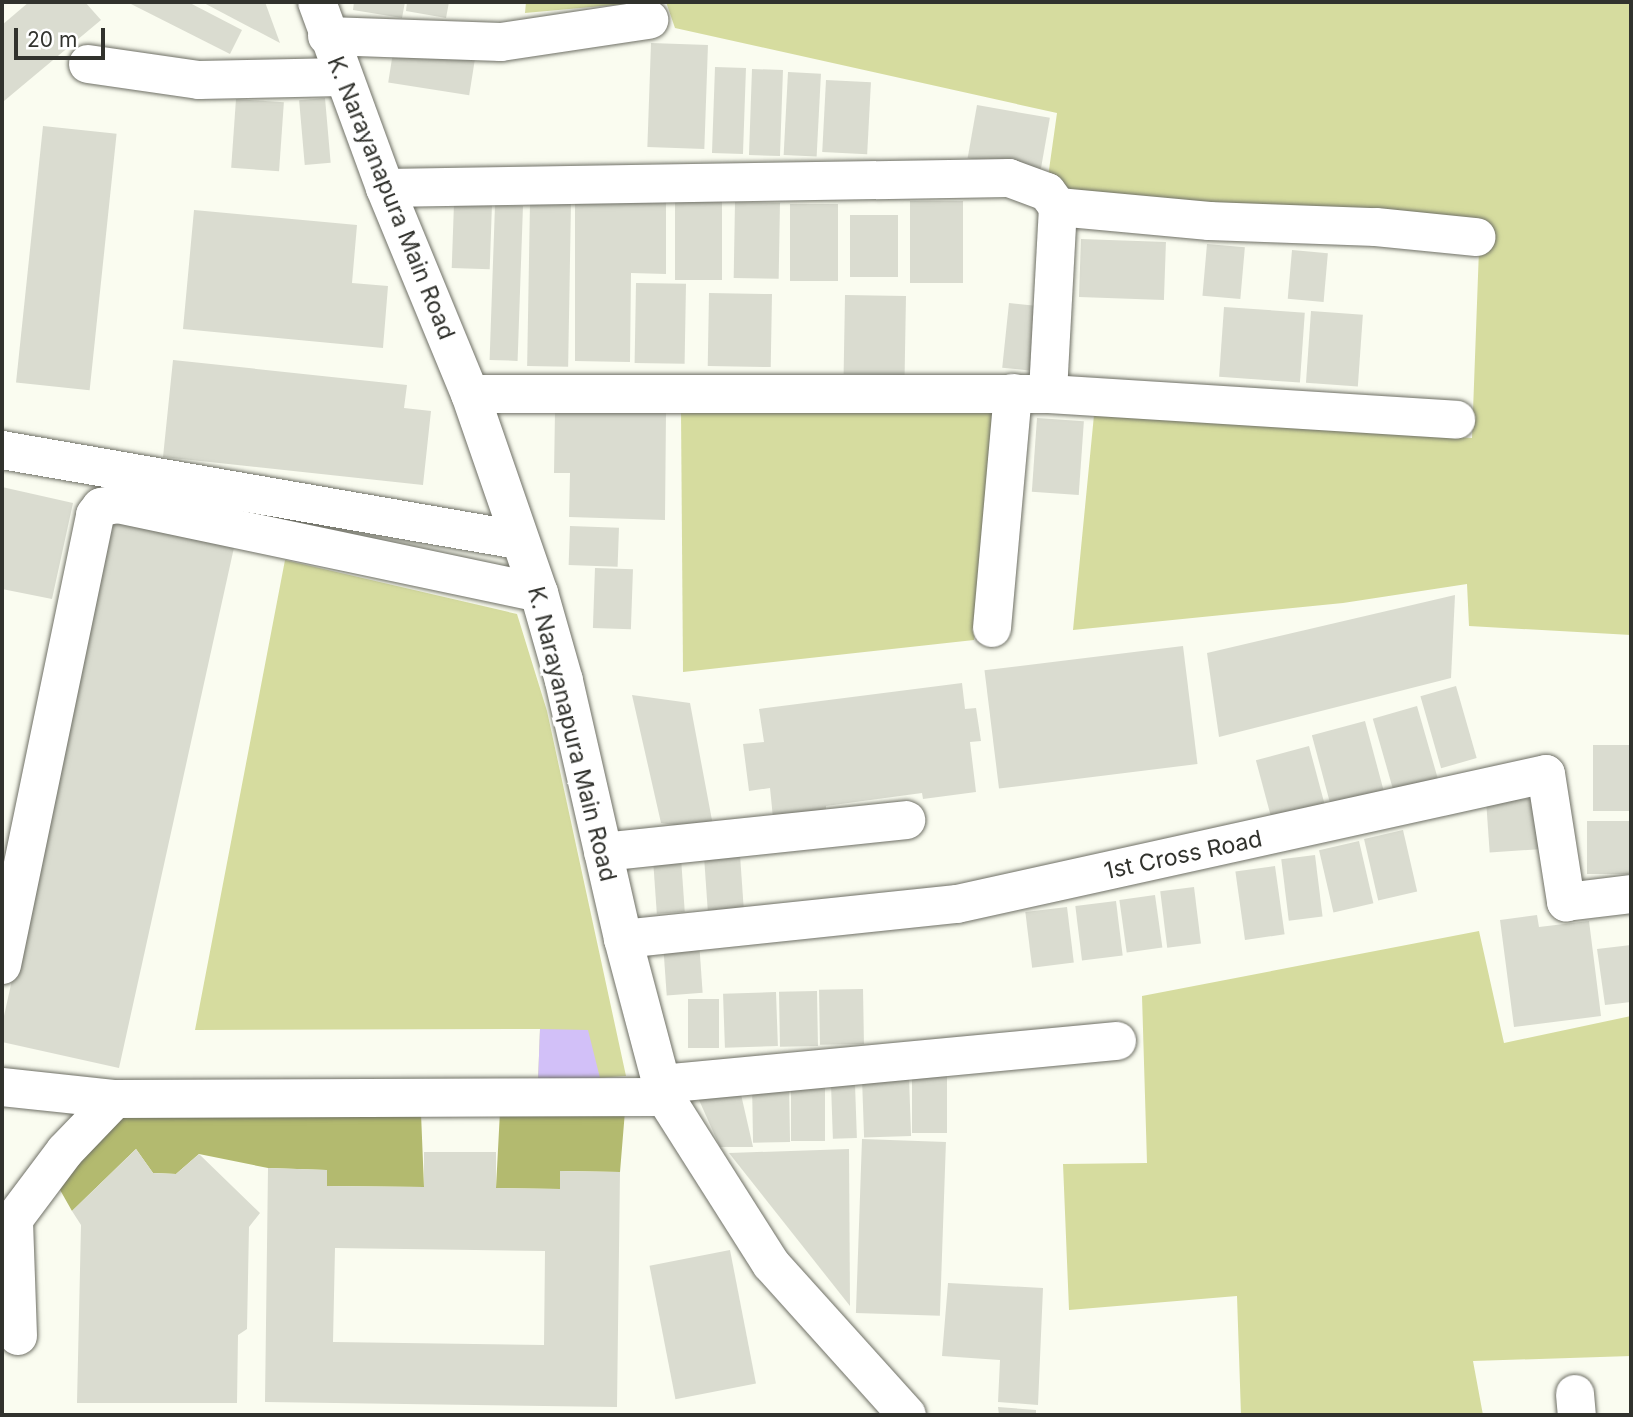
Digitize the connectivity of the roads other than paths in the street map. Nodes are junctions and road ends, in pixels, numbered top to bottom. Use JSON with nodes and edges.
{"nodes":[{"id":1,"x":322,"y":19,"type":"edge"},
{"id":2,"x":649,"y":20,"type":"dead end"},
{"id":3,"x":88,"y":64,"type":"dead end"},
{"id":4,"x":343,"y":77,"type":"junction"},
{"id":5,"x":385,"y":188,"type":"junction"},
{"id":6,"x":1058,"y":207,"type":"junction"},
{"id":7,"x":1477,"y":237,"type":"dead end"},
{"id":8,"x":470,"y":394,"type":"junction"},
{"id":9,"x":1030,"y":394,"type":"junction"},
{"id":10,"x":1456,"y":420,"type":"dead end"},
{"id":11,"x":2,"y":450,"type":"edge"},
{"id":12,"x":518,"y":540,"type":"junction"},
{"id":13,"x":539,"y":593,"type":"junction"},
{"id":14,"x":992,"y":628,"type":"dead end"},
{"id":15,"x":906,"y":820,"type":"dead end"},
{"id":16,"x":603,"y":852,"type":"junction"},
{"id":17,"x":1631,"y":894,"type":"edge"},
{"id":18,"x":623,"y":939,"type":"junction"},
{"id":19,"x":2,"y":965,"type":"edge"},
{"id":20,"x":1118,"y":1041,"type":"dead end"},
{"id":21,"x":2,"y":1087,"type":"edge"},
{"id":22,"x":664,"y":1091,"type":"junction"},
{"id":23,"x":115,"y":1099,"type":"junction"},
{"id":24,"x":18,"y":1336,"type":"dead end"},
{"id":25,"x":907,"y":1415,"type":"edge"}],
"edges":[{"from":1,"to":2,"type":"street"},
{"from":1,"to":4,"type":"street","name":"K. Narayanapura Main Road"},
{"from":3,"to":4,"type":"street"},
{"from":4,"to":5,"type":"street","name":"K. Narayanapura Main Road"},
{"from":5,"to":6,"type":"street"},
{"from":5,"to":8,"type":"street","name":"K. Narayanapura Main Road"},
{"from":6,"to":7,"type":"street"},
{"from":6,"to":9,"type":"street"},
{"from":8,"to":9,"type":"street"},
{"from":8,"to":12,"type":"street","name":"K. Narayanapura Main Road"},
{"from":9,"to":10,"type":"street"},
{"from":9,"to":14,"type":"street"},
{"from":11,"to":12,"type":"street"},
{"from":12,"to":13,"type":"street","name":"K. Narayanapura Main Road"},
{"from":13,"to":16,"type":"street","name":"K. Narayanapura Main Road"},
{"from":13,"to":19,"type":"street"},
{"from":15,"to":16,"type":"street"},
{"from":16,"to":18,"type":"street","name":"K. Narayanapura Main Road"},
{"from":17,"to":18,"type":"street","name":"1st Cross Road"},
{"from":18,"to":22,"type":"street","name":"K. Narayanapura Main Road"},
{"from":20,"to":22,"type":"street"},
{"from":21,"to":23,"type":"street"},
{"from":22,"to":23,"type":"street"},
{"from":22,"to":25,"type":"street","name":"K. Narayanapura Main Road"},
{"from":23,"to":24,"type":"street"}]}
